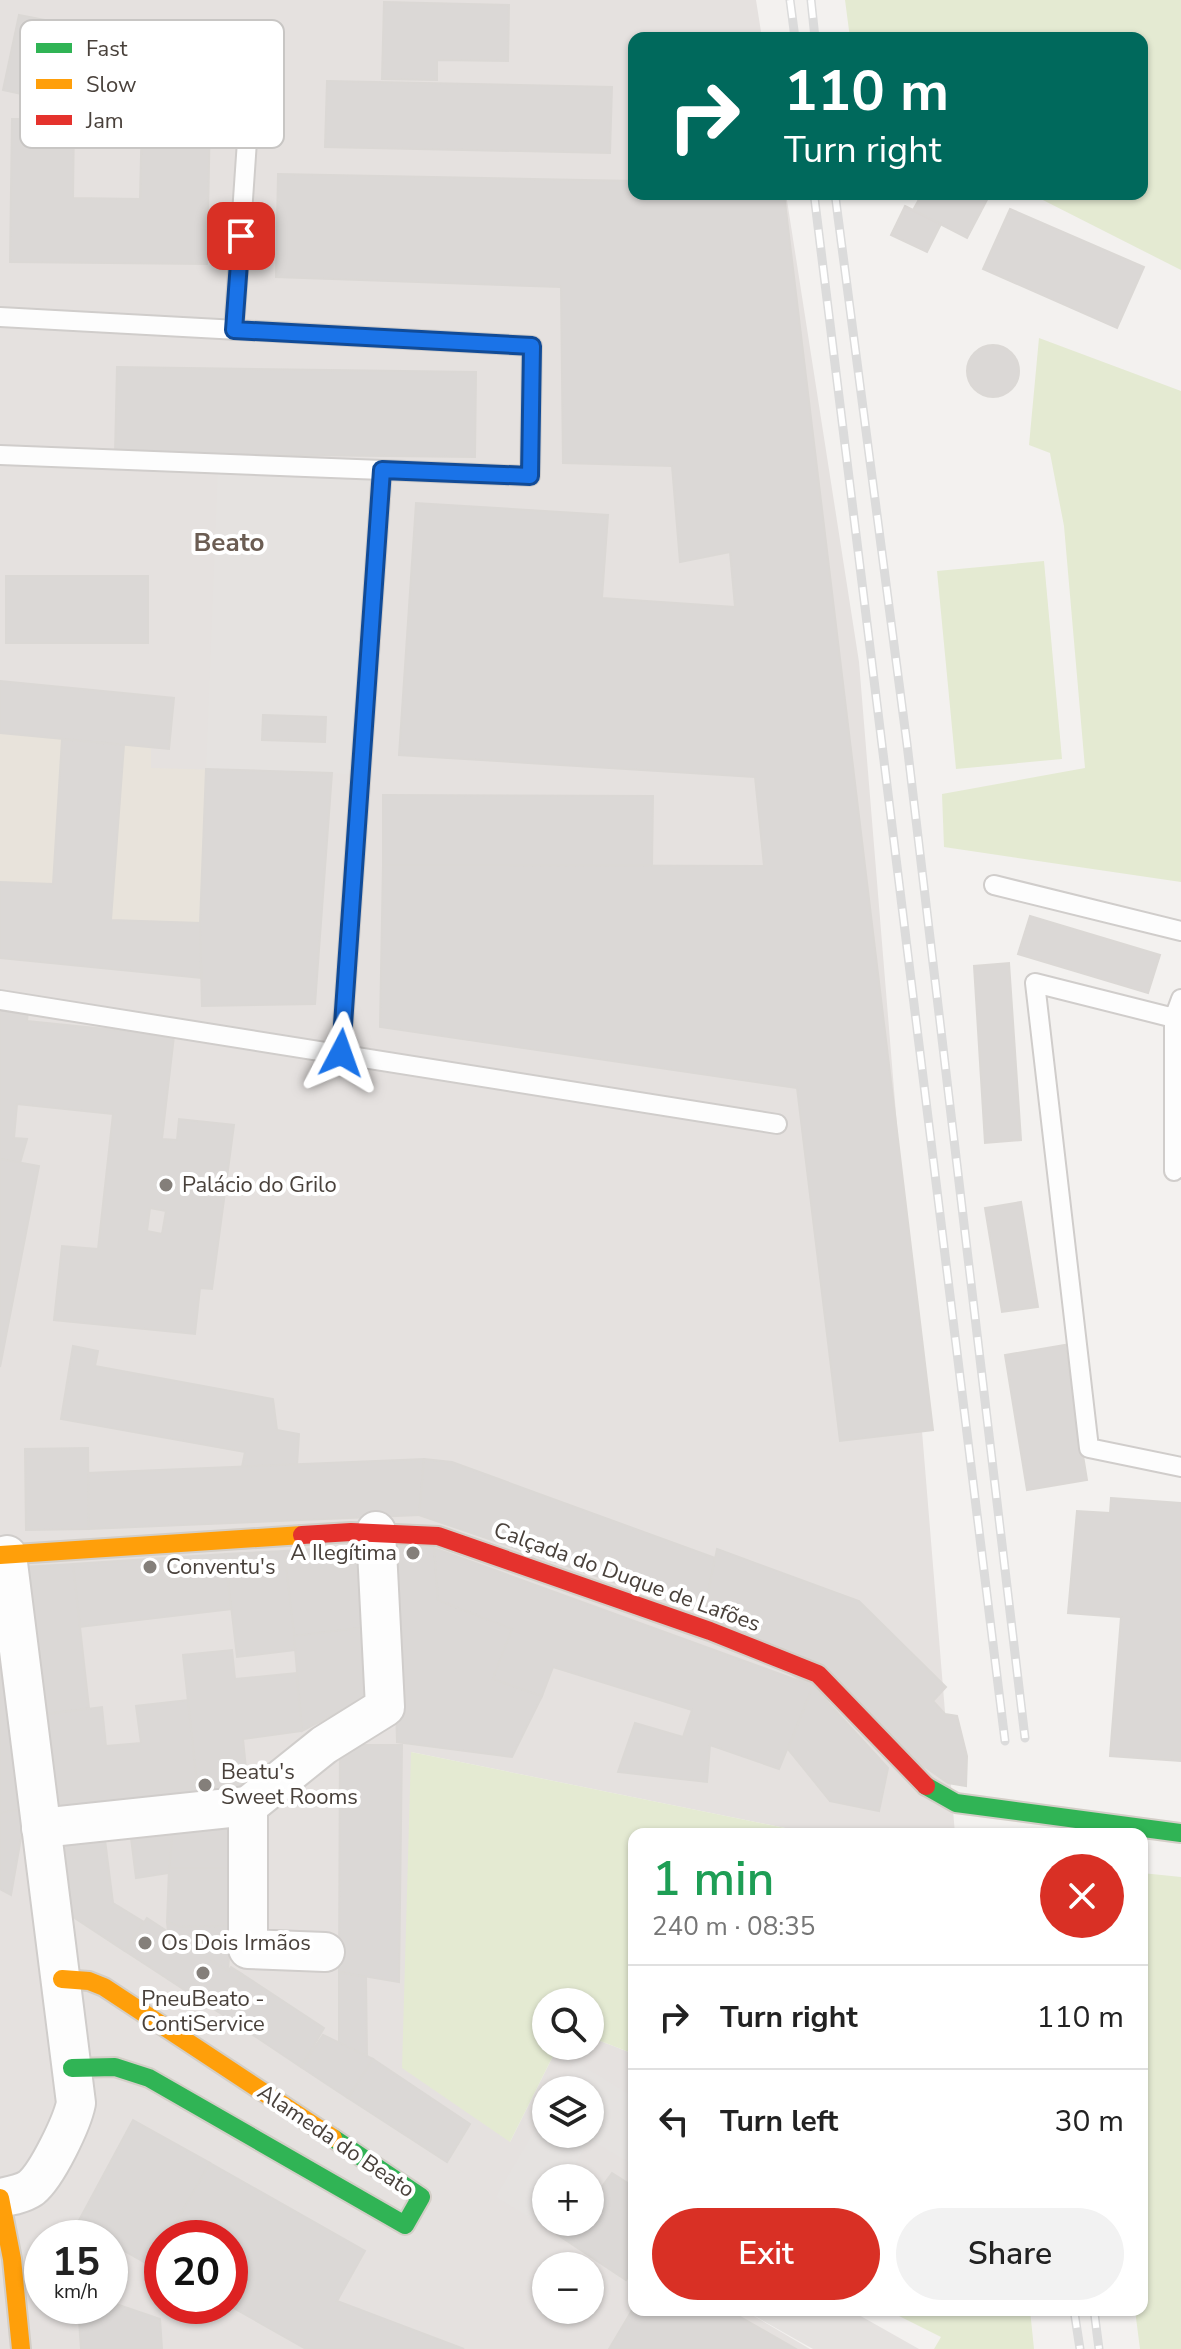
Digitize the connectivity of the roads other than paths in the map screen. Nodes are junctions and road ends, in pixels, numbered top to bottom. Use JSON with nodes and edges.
{"nodes":[{"id":1,"x":247,"y":148,"type":"edge"},
{"id":2,"x":0,"y":317,"type":"edge"},
{"id":3,"x":234,"y":330,"type":"junction"},
{"id":4,"x":0,"y":455,"type":"edge"},
{"id":5,"x":382,"y":470,"type":"junction"},
{"id":6,"x":994,"y":885,"type":"dead end"},
{"id":7,"x":1181,"y":931,"type":"edge"},
{"id":8,"x":1181,"y":999,"type":"edge"},
{"id":9,"x":0,"y":1000,"type":"edge"},
{"id":10,"x":1178,"y":1019,"type":"edge"},
{"id":11,"x":341,"y":1053,"type":"junction"},
{"id":12,"x":777,"y":1124,"type":"dead end"},
{"id":13,"x":1174,"y":1171,"type":"dead end"},
{"id":14,"x":1181,"y":1467,"type":"edge"},
{"id":15,"x":376,"y":1531,"type":"junction"},
{"id":16,"x":4,"y":1555,"type":"edge"},
{"id":17,"x":248,"y":1806,"type":"junction"},
{"id":18,"x":41,"y":1828,"type":"junction"},
{"id":19,"x":1144,"y":1828,"type":"edge"},
{"id":20,"x":1148,"y":1829,"type":"edge"},
{"id":21,"x":1181,"y":1833,"type":"edge"},
{"id":22,"x":325,"y":1952,"type":"dead end"},
{"id":23,"x":62,"y":1979,"type":"junction"},
{"id":24,"x":72,"y":2068,"type":"junction"},
{"id":25,"x":0,"y":2198,"type":"edge"},
{"id":26,"x":21,"y":2349,"type":"edge"}],
"edges":[{"from":1,"to":3,"type":"lane"},
{"from":2,"to":3,"type":"lane"},
{"from":3,"to":5,"type":"lane"},
{"from":4,"to":5,"type":"lane"},
{"from":5,"to":11,"type":"lane"},
{"from":6,"to":7,"type":"lane"},
{"from":8,"to":10,"type":"lane"},
{"from":9,"to":11,"type":"lane"},
{"from":10,"to":13,"type":"lane"},
{"from":10,"to":14,"type":"lane"},
{"from":11,"to":12,"type":"lane"},
{"from":15,"to":16,"type":"street","name":"Calçada do Duque de Lafões"},
{"from":15,"to":17,"type":"street"},
{"from":15,"to":19,"type":"street","name":"Calçada do Duque de Lafões"},
{"from":16,"to":18,"type":"street"},
{"from":17,"to":18,"type":"street"},
{"from":17,"to":22,"type":"street"},
{"from":18,"to":23,"type":"street"},
{"from":20,"to":21,"type":"street","name":"Calçada do Duque de Lafões"},
{"from":23,"to":24,"type":"street"},
{"from":23,"to":24,"type":"street","name":"Alameda do Beato"},
{"from":24,"to":25,"type":"street"},
{"from":25,"to":26,"type":"street"}]}
